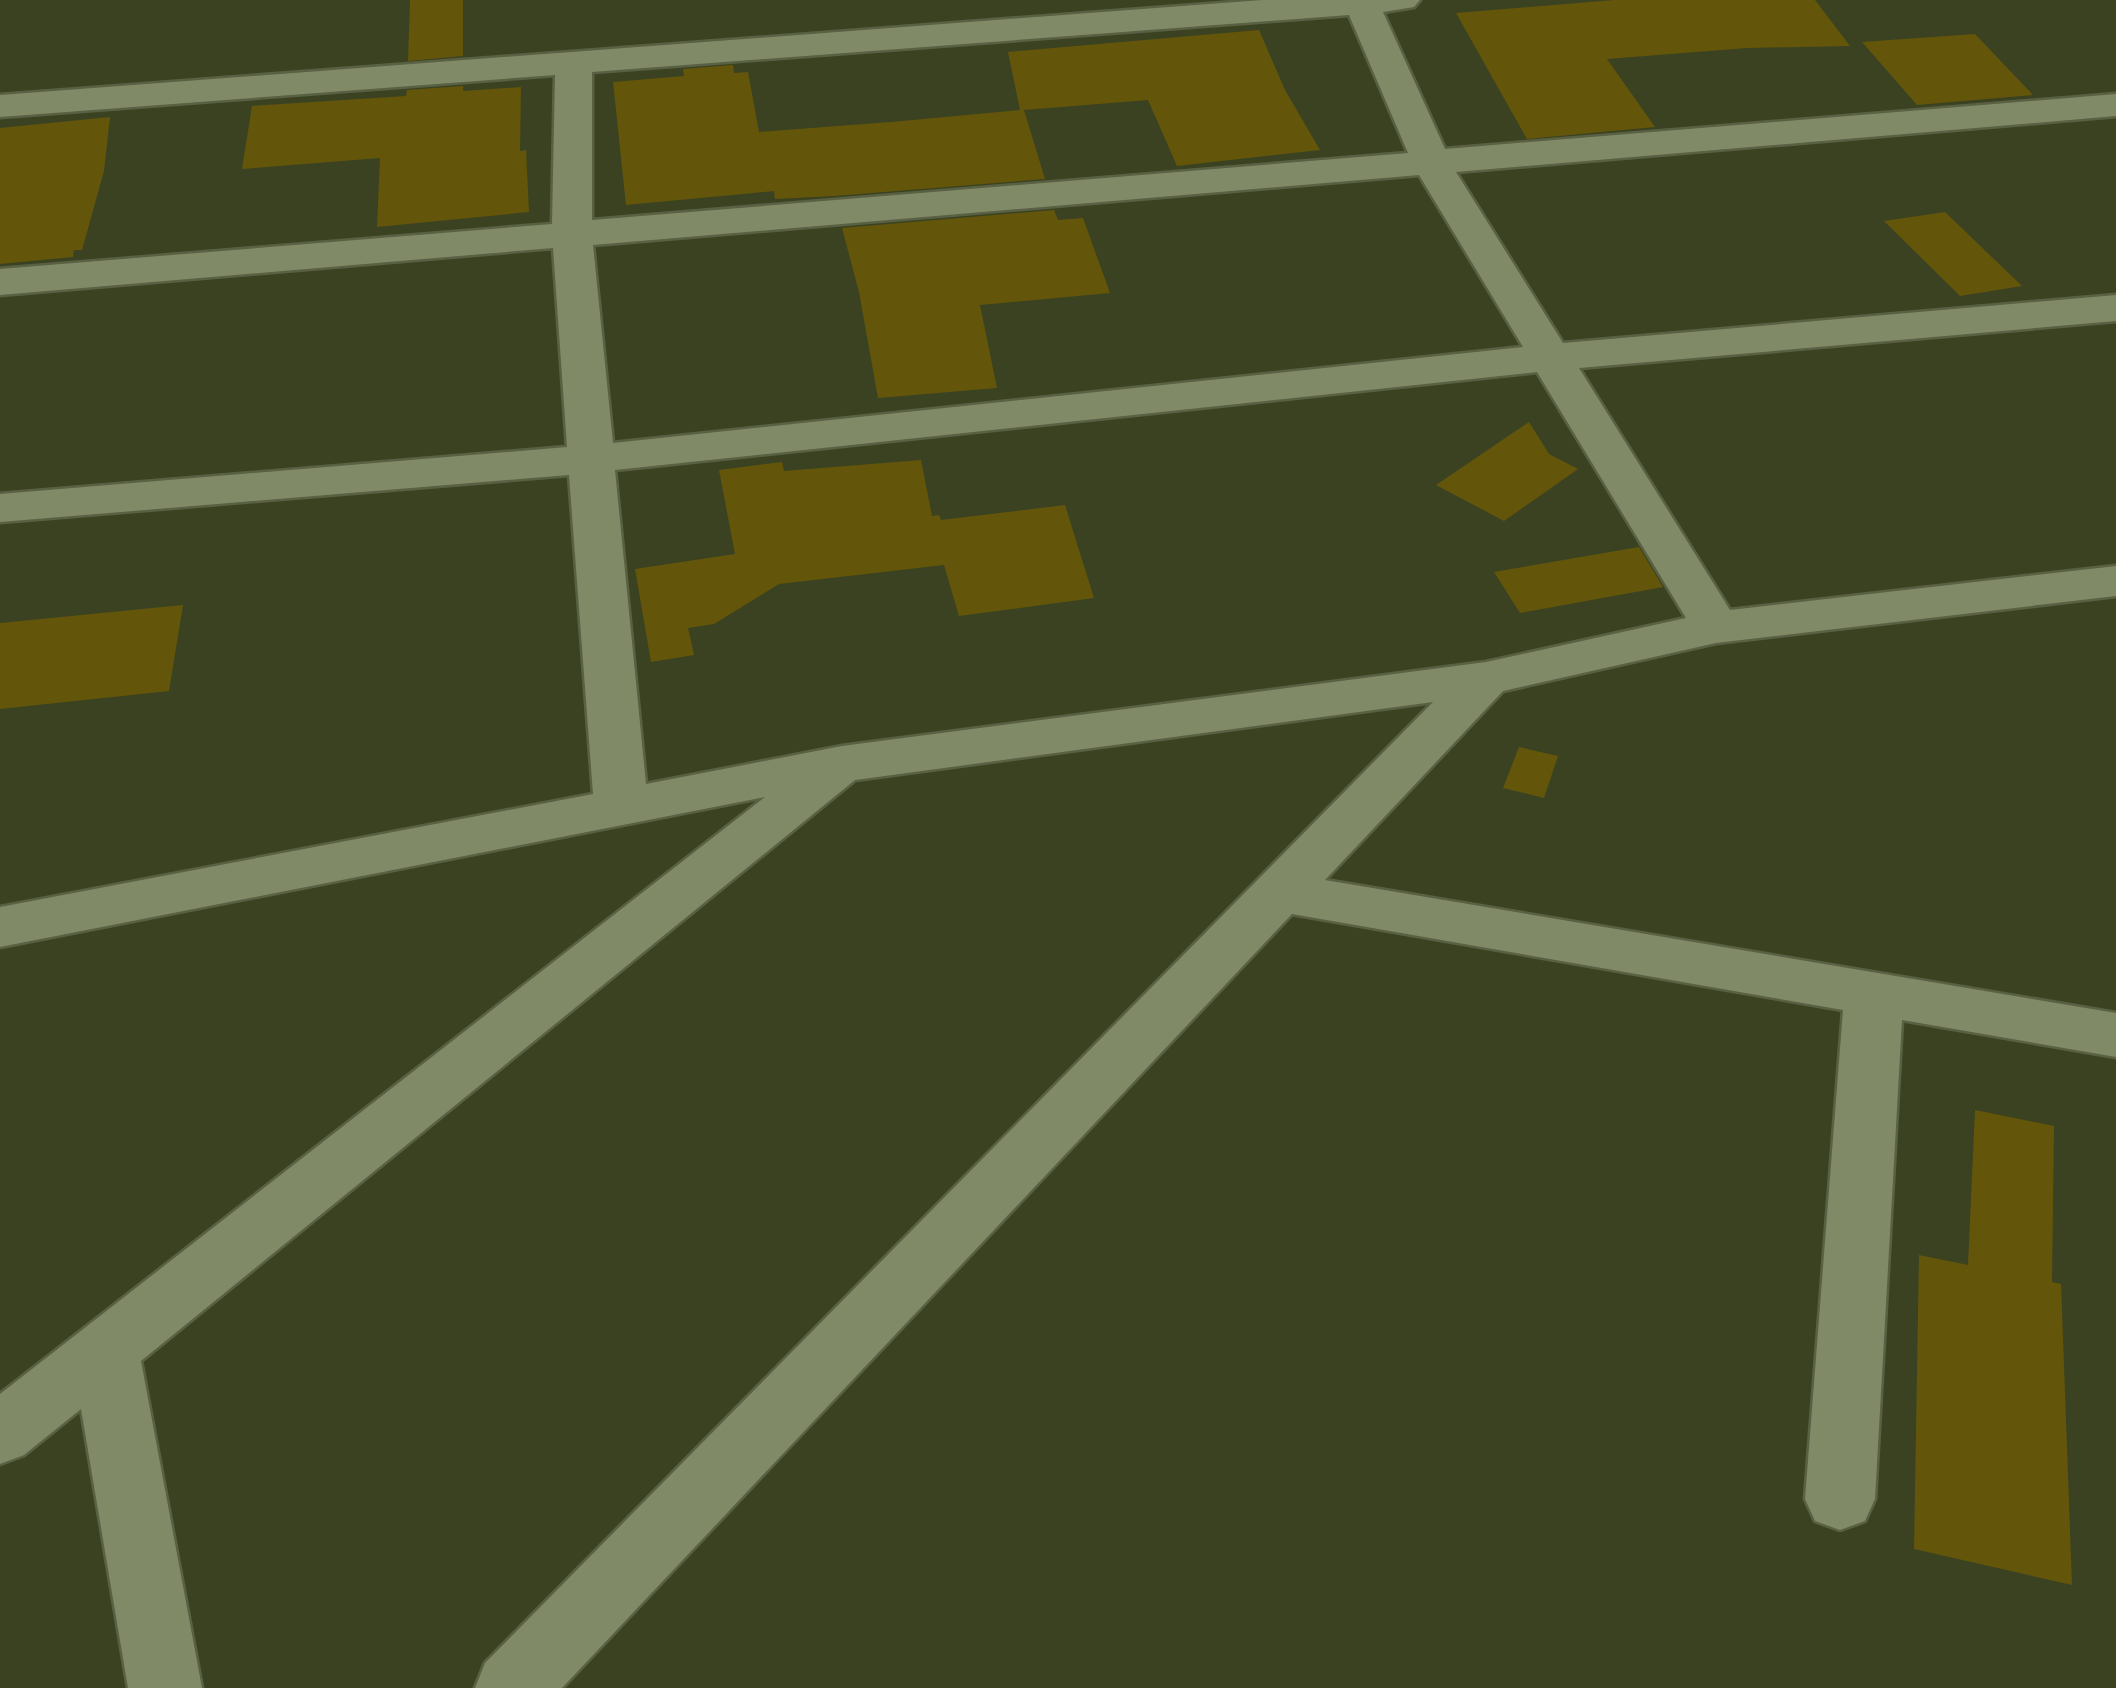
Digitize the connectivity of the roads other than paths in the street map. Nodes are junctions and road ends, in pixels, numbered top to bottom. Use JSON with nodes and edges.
{"nodes":[{"id":1,"x":1382,"y":2,"type":"edge"},
{"id":2,"x":934,"y":17,"type":"edge"},
{"id":3,"x":574,"y":60,"type":"junction"},
{"id":4,"x":0,"y":106,"type":"edge"},
{"id":5,"x":2100,"y":106,"type":"edge"},
{"id":6,"x":2116,"y":137,"type":"edge"},
{"id":7,"x":1432,"y":164,"type":"junction"},
{"id":8,"x":572,"y":234,"type":"junction"},
{"id":9,"x":0,"y":282,"type":"edge"},
{"id":10,"x":2116,"y":308,"type":"edge"},
{"id":11,"x":1553,"y":358,"type":"junction"},
{"id":12,"x":592,"y":459,"type":"junction"},
{"id":13,"x":0,"y":508,"type":"edge"},
{"id":14,"x":2116,"y":581,"type":"edge"},
{"id":15,"x":1716,"y":627,"type":"junction"},
{"id":16,"x":1486,"y":678,"type":"junction"},
{"id":17,"x":842,"y":764,"type":"junction"},
{"id":18,"x":621,"y":806,"type":"junction"},
{"id":19,"x":1280,"y":892,"type":"junction"},
{"id":20,"x":0,"y":927,"type":"edge"},
{"id":21,"x":1874,"y":994,"type":"junction"},
{"id":22,"x":2116,"y":1036,"type":"edge"},
{"id":23,"x":104,"y":1350,"type":"junction"},
{"id":24,"x":0,"y":1434,"type":"edge"},
{"id":25,"x":1840,"y":1499,"type":"dead end"},
{"id":26,"x":165,"y":1688,"type":"edge"},
{"id":27,"x":512,"y":1688,"type":"edge"}],
"edges":[{"from":1,"to":2,"type":"street"},
{"from":1,"to":7,"type":"street"},
{"from":2,"to":3,"type":"street"},
{"from":3,"to":4,"type":"street"},
{"from":3,"to":8,"type":"street"},
{"from":5,"to":6,"type":"street"},
{"from":5,"to":7,"type":"street"},
{"from":7,"to":8,"type":"street"},
{"from":7,"to":11,"type":"street"},
{"from":8,"to":9,"type":"street"},
{"from":8,"to":12,"type":"street"},
{"from":10,"to":11,"type":"street"},
{"from":11,"to":12,"type":"street"},
{"from":11,"to":15,"type":"street"},
{"from":12,"to":13,"type":"street"},
{"from":12,"to":18,"type":"street"},
{"from":14,"to":15,"type":"street"},
{"from":15,"to":16,"type":"street"},
{"from":16,"to":17,"type":"street"},
{"from":16,"to":19,"type":"street"},
{"from":17,"to":18,"type":"street"},
{"from":17,"to":23,"type":"street"},
{"from":18,"to":20,"type":"street"},
{"from":19,"to":21,"type":"street"},
{"from":19,"to":27,"type":"street"},
{"from":21,"to":22,"type":"street"},
{"from":21,"to":25,"type":"street"},
{"from":23,"to":24,"type":"street"},
{"from":23,"to":26,"type":"street"}]}
